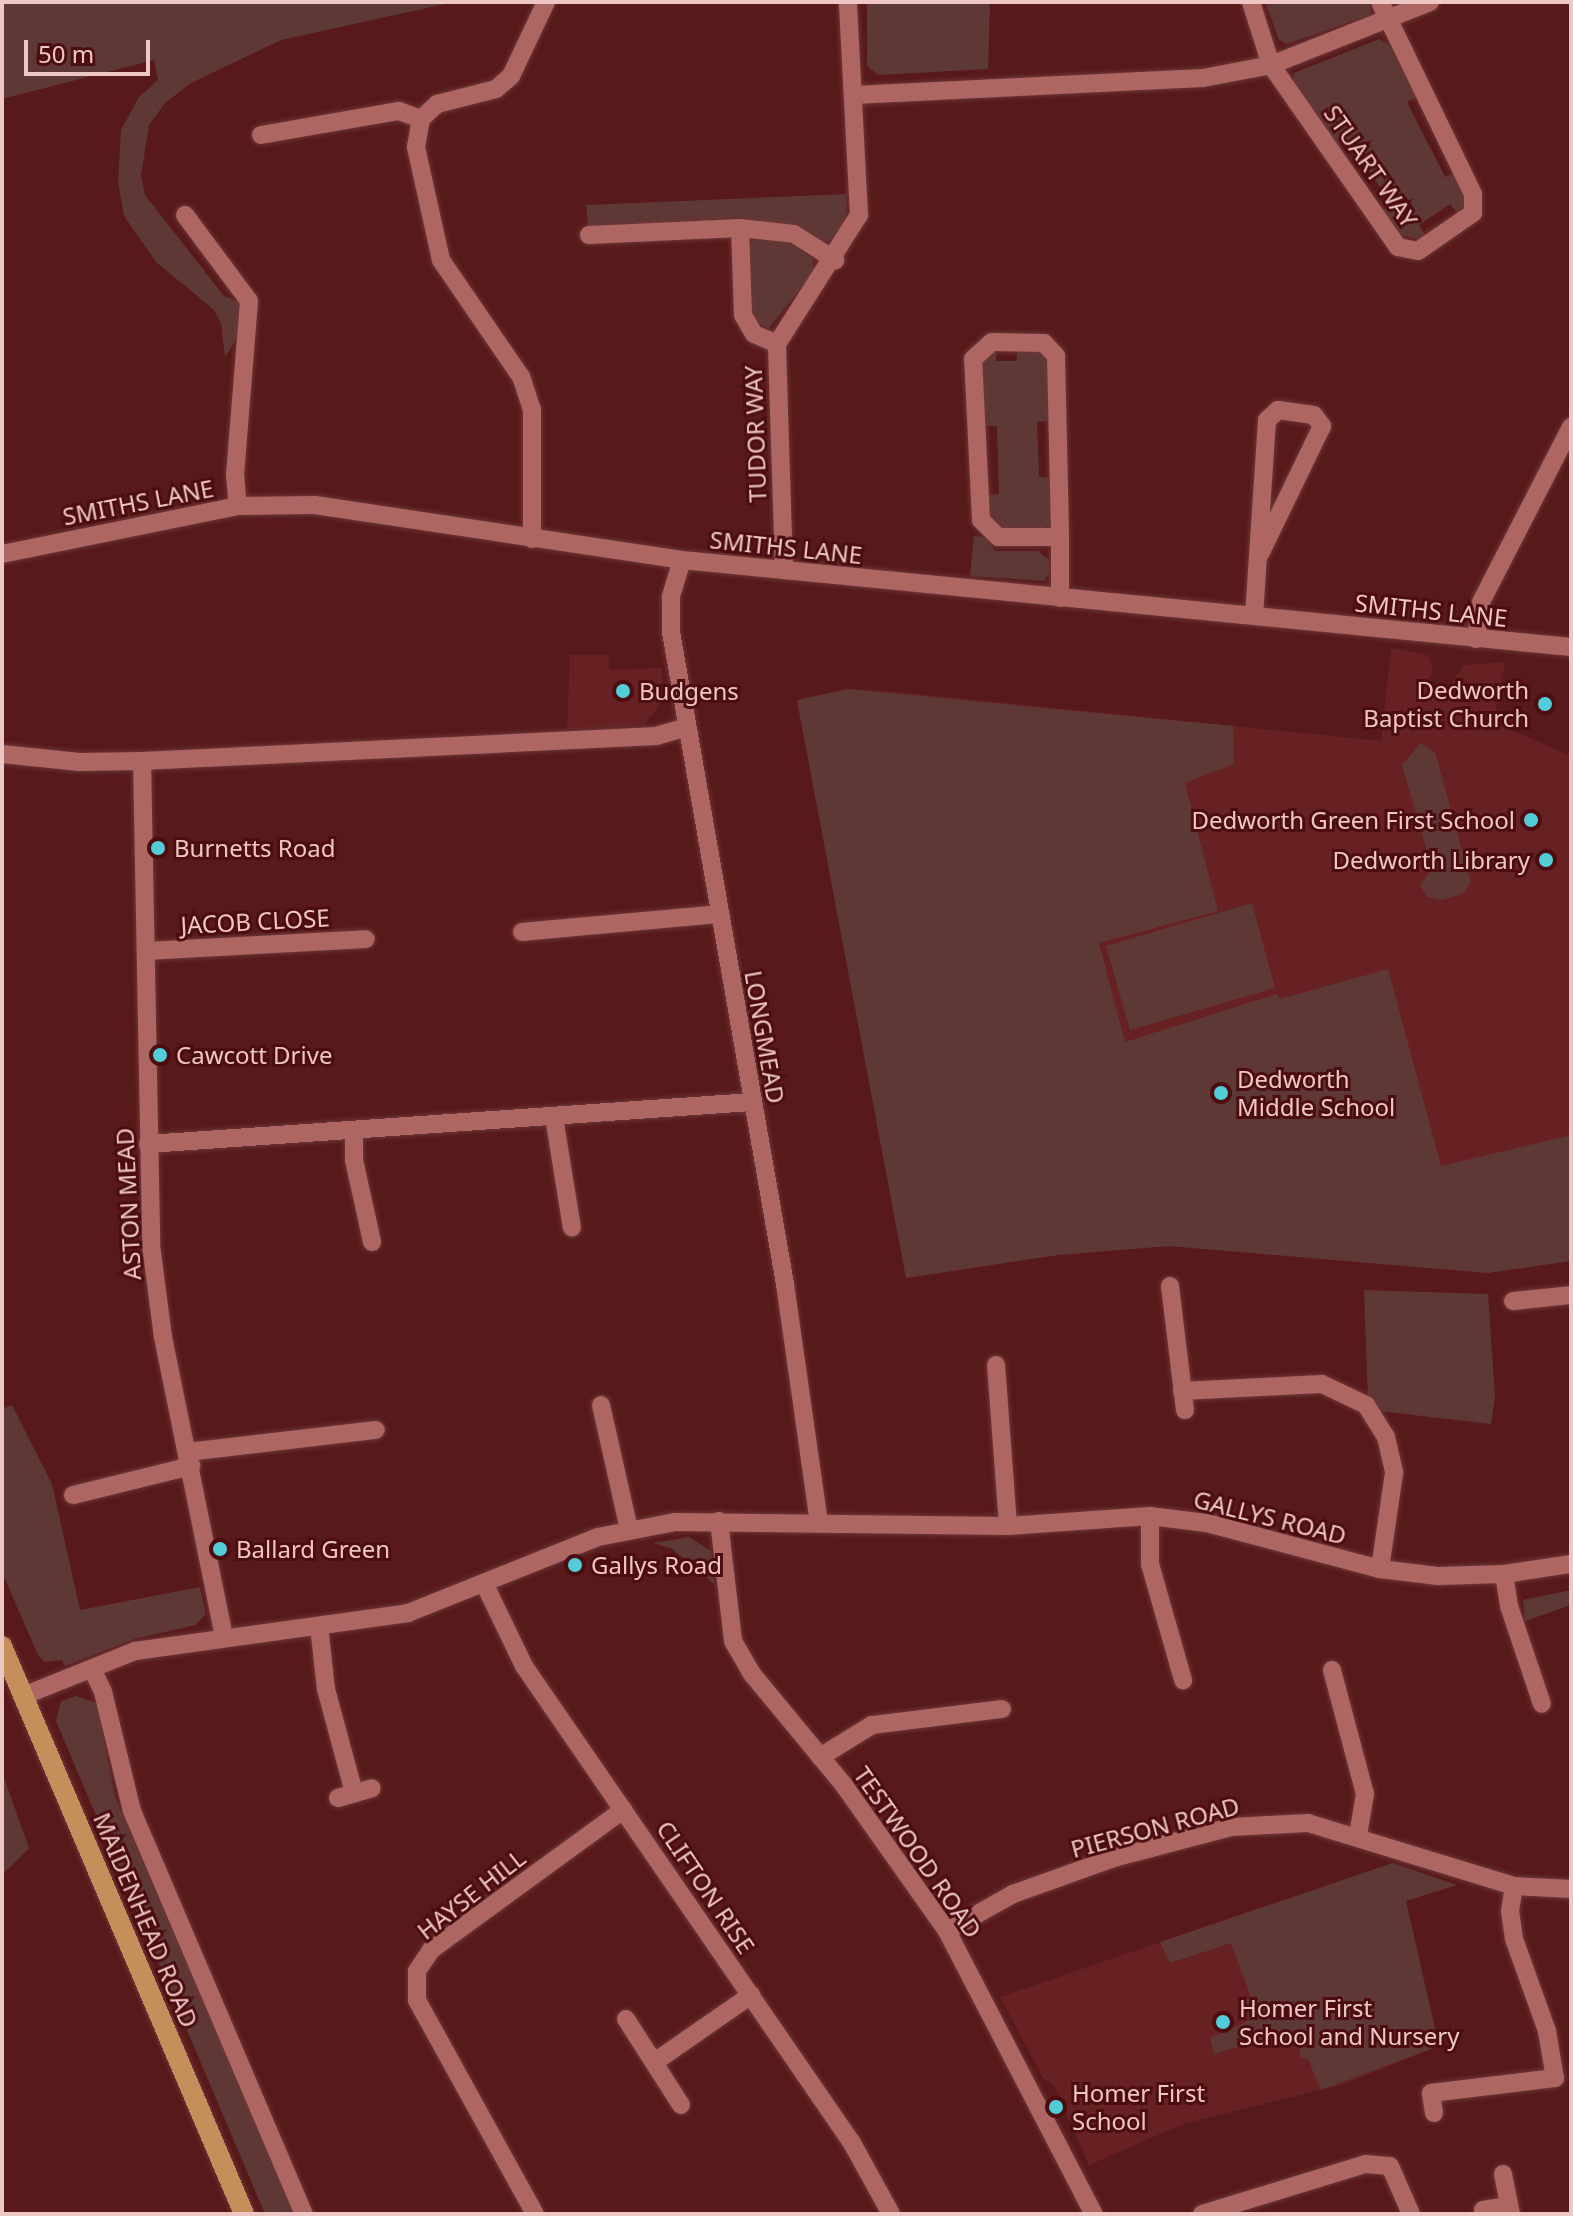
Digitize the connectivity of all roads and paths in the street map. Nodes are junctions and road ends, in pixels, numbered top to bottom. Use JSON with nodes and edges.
{"nodes":[{"id":1,"x":546,"y":2,"type":"edge"},
{"id":2,"x":848,"y":2,"type":"edge"},
{"id":3,"x":1251,"y":2,"type":"edge"},
{"id":4,"x":1380,"y":2,"type":"edge"},
{"id":5,"x":1430,"y":2,"type":"edge"},
{"id":6,"x":1390,"y":22,"type":"junction"},
{"id":7,"x":1271,"y":65,"type":"junction"},
{"id":8,"x":854,"y":95,"type":"junction"},
{"id":9,"x":421,"y":119,"type":"junction"},
{"id":10,"x":261,"y":135,"type":"dead end"},
{"id":11,"x":185,"y":215,"type":"dead end"},
{"id":12,"x":740,"y":228,"type":"junction"},
{"id":13,"x":589,"y":235,"type":"dead end"},
{"id":14,"x":835,"y":260,"type":"junction"},
{"id":15,"x":777,"y":344,"type":"junction"},
{"id":16,"x":1571,"y":427,"type":"edge"},
{"id":17,"x":238,"y":506,"type":"junction"},
{"id":18,"x":1060,"y":537,"type":"junction"},
{"id":19,"x":532,"y":539,"type":"junction"},
{"id":20,"x":2,"y":554,"type":"edge"},
{"id":21,"x":1260,"y":554,"type":"junction"},
{"id":22,"x":682,"y":560,"type":"junction"},
{"id":23,"x":784,"y":570,"type":"junction"},
{"id":24,"x":1060,"y":598,"type":"junction"},
{"id":25,"x":1254,"y":616,"type":"junction"},
{"id":26,"x":1476,"y":639,"type":"junction"},
{"id":27,"x":1571,"y":647,"type":"edge"},
{"id":28,"x":687,"y":727,"type":"junction"},
{"id":29,"x":2,"y":754,"type":"edge"},
{"id":30,"x":142,"y":761,"type":"junction"},
{"id":31,"x":720,"y":914,"type":"junction"},
{"id":32,"x":522,"y":932,"type":"dead end"},
{"id":33,"x":366,"y":939,"type":"dead end"},
{"id":34,"x":146,"y":951,"type":"junction"},
{"id":35,"x":751,"y":1102,"type":"junction"},
{"id":36,"x":554,"y":1117,"type":"junction"},
{"id":37,"x":354,"y":1133,"type":"junction"},
{"id":38,"x":148,"y":1144,"type":"junction"},
{"id":39,"x":572,"y":1229,"type":"dead end"},
{"id":40,"x":371,"y":1242,"type":"dead end"},
{"id":41,"x":1170,"y":1286,"type":"dead end"},
{"id":42,"x":1571,"y":1295,"type":"edge"},
{"id":43,"x":1513,"y":1301,"type":"dead end"},
{"id":44,"x":997,"y":1365,"type":"dead end"},
{"id":45,"x":601,"y":1405,"type":"dead end"},
{"id":46,"x":376,"y":1430,"type":"dead end"},
{"id":47,"x":190,"y":1459,"type":"junction"},
{"id":48,"x":73,"y":1495,"type":"dead end"},
{"id":49,"x":1150,"y":1516,"type":"junction"},
{"id":50,"x":719,"y":1521,"type":"junction"},
{"id":51,"x":819,"y":1522,"type":"junction"},
{"id":52,"x":1008,"y":1526,"type":"junction"},
{"id":53,"x":629,"y":1529,"type":"junction"},
{"id":54,"x":1571,"y":1564,"type":"edge"},
{"id":55,"x":1380,"y":1569,"type":"junction"},
{"id":56,"x":1504,"y":1574,"type":"junction"},
{"id":57,"x":485,"y":1585,"type":"junction"},
{"id":58,"x":319,"y":1626,"type":"junction"},
{"id":59,"x":224,"y":1638,"type":"junction"},
{"id":60,"x":2,"y":1646,"type":"edge"},
{"id":61,"x":92,"y":1669,"type":"junction"},
{"id":62,"x":1332,"y":1670,"type":"dead end"},
{"id":63,"x":1183,"y":1680,"type":"dead end"},
{"id":64,"x":23,"y":1696,"type":"junction"},
{"id":65,"x":1542,"y":1703,"type":"dead end"},
{"id":66,"x":1002,"y":1709,"type":"dead end"},
{"id":67,"x":820,"y":1757,"type":"junction"},
{"id":68,"x":355,"y":1793,"type":"dead end"},
{"id":69,"x":623,"y":1810,"type":"junction"},
{"id":70,"x":1358,"y":1835,"type":"junction"},
{"id":71,"x":1514,"y":1886,"type":"junction"},
{"id":72,"x":1571,"y":1889,"type":"edge"},
{"id":73,"x":947,"y":1931,"type":"junction"},
{"id":74,"x":751,"y":1995,"type":"junction"},
{"id":75,"x":626,"y":2019,"type":"dead end"},
{"id":76,"x":656,"y":2061,"type":"junction"},
{"id":77,"x":681,"y":2105,"type":"dead end"},
{"id":78,"x":1434,"y":2113,"type":"dead end"},
{"id":79,"x":1503,"y":2174,"type":"dead end"},
{"id":80,"x":1483,"y":2210,"type":"dead end"},
{"id":81,"x":1510,"y":2210,"type":"edge"},
{"id":82,"x":244,"y":2214,"type":"edge"},
{"id":83,"x":304,"y":2214,"type":"edge"},
{"id":84,"x":535,"y":2214,"type":"edge"},
{"id":85,"x":891,"y":2214,"type":"edge"},
{"id":86,"x":1094,"y":2214,"type":"edge"},
{"id":87,"x":1202,"y":2214,"type":"edge"},
{"id":88,"x":1411,"y":2214,"type":"edge"}],
"edges":[{"from":1,"to":9,"type":"street"},
{"from":2,"to":8,"type":"street"},
{"from":3,"to":7,"type":"street"},
{"from":4,"to":6,"type":"street"},
{"from":5,"to":6,"type":"street"},
{"from":6,"to":7,"type":"street"},
{"from":6,"to":7,"type":"street","name":"STUART WAY"},
{"from":7,"to":8,"type":"street"},
{"from":8,"to":14,"type":"street","name":"TUDOR WAY"},
{"from":9,"to":10,"type":"street"},
{"from":9,"to":19,"type":"street"},
{"from":11,"to":17,"type":"street"},
{"from":12,"to":13,"type":"street"},
{"from":12,"to":14,"type":"street"},
{"from":12,"to":15,"type":"street","name":"TUDOR WAY"},
{"from":14,"to":15,"type":"street","name":"TUDOR WAY"},
{"from":15,"to":23,"type":"street","name":"TUDOR WAY"},
{"from":16,"to":26,"type":"street"},
{"from":17,"to":19,"type":"street","name":"SMITHS LANE"},
{"from":17,"to":20,"type":"street","name":"SMITHS LANE"},
{"from":18,"to":18,"type":"street"},
{"from":18,"to":24,"type":"street"},
{"from":19,"to":22,"type":"street","name":"SMITHS LANE"},
{"from":21,"to":21,"type":"street"},
{"from":21,"to":25,"type":"street"},
{"from":22,"to":23,"type":"street","name":"SMITHS LANE"},
{"from":22,"to":28,"type":"street","name":"LONGMEAD"},
{"from":23,"to":24,"type":"street","name":"SMITHS LANE"},
{"from":24,"to":25,"type":"street","name":"SMITHS LANE"},
{"from":25,"to":26,"type":"street","name":"SMITHS LANE"},
{"from":26,"to":27,"type":"street","name":"SMITHS LANE"},
{"from":28,"to":30,"type":"street"},
{"from":28,"to":31,"type":"street","name":"LONGMEAD"},
{"from":29,"to":30,"type":"street"},
{"from":30,"to":34,"type":"street","name":"ASTON MEAD"},
{"from":31,"to":32,"type":"street"},
{"from":31,"to":35,"type":"street","name":"LONGMEAD"},
{"from":33,"to":34,"type":"street","name":"JACOB CLOSE"},
{"from":34,"to":38,"type":"street","name":"ASTON MEAD"},
{"from":35,"to":36,"type":"street"},
{"from":35,"to":51,"type":"street","name":"LONGMEAD"},
{"from":36,"to":37,"type":"street"},
{"from":36,"to":39,"type":"street"},
{"from":37,"to":38,"type":"street"},
{"from":37,"to":40,"type":"street"},
{"from":38,"to":47,"type":"street","name":"ASTON MEAD"},
{"from":41,"to":55,"type":"street"},
{"from":42,"to":43,"type":"street"},
{"from":44,"to":52,"type":"street"},
{"from":45,"to":53,"type":"street"},
{"from":46,"to":47,"type":"street"},
{"from":47,"to":48,"type":"street"},
{"from":47,"to":59,"type":"street","name":"ASTON MEAD"},
{"from":49,"to":52,"type":"street","name":"GALLYS ROAD"},
{"from":49,"to":55,"type":"street","name":"GALLYS ROAD"},
{"from":49,"to":63,"type":"street"},
{"from":50,"to":51,"type":"street","name":"GALLYS ROAD"},
{"from":50,"to":53,"type":"street","name":"GALLYS ROAD"},
{"from":50,"to":67,"type":"street","name":"TESTWOOD ROAD"},
{"from":51,"to":52,"type":"street","name":"GALLYS ROAD"},
{"from":53,"to":57,"type":"street","name":"GALLYS ROAD"},
{"from":54,"to":56,"type":"street","name":"GALLYS ROAD"},
{"from":55,"to":56,"type":"street","name":"GALLYS ROAD"},
{"from":56,"to":65,"type":"street"},
{"from":57,"to":58,"type":"street","name":"GALLYS ROAD"},
{"from":57,"to":69,"type":"street","name":"CLIFTON RISE"},
{"from":58,"to":59,"type":"street","name":"GALLYS ROAD"},
{"from":58,"to":68,"type":"street"},
{"from":59,"to":61,"type":"street","name":"GALLYS ROAD"},
{"from":60,"to":64,"type":"main road","name":"MAIDENHEAD ROAD"},
{"from":61,"to":64,"type":"street","name":"GALLYS ROAD"},
{"from":61,"to":83,"type":"street","name":"MAIDENHEAD ROAD"},
{"from":62,"to":70,"type":"street"},
{"from":64,"to":82,"type":"main road","name":"MAIDENHEAD ROAD"},
{"from":66,"to":67,"type":"street"},
{"from":67,"to":73,"type":"street","name":"TESTWOOD ROAD"},
{"from":69,"to":74,"type":"street","name":"CLIFTON RISE"},
{"from":69,"to":84,"type":"street","name":"HAYSE HILL"},
{"from":70,"to":71,"type":"street","name":"PIERSON ROAD"},
{"from":70,"to":73,"type":"street","name":"PIERSON ROAD"},
{"from":71,"to":72,"type":"street","name":"PIERSON ROAD"},
{"from":71,"to":78,"type":"street"},
{"from":73,"to":86,"type":"street","name":"TESTWOOD ROAD"},
{"from":74,"to":76,"type":"street"},
{"from":74,"to":85,"type":"street","name":"CLIFTON RISE"},
{"from":75,"to":76,"type":"street"},
{"from":76,"to":77,"type":"street"},
{"from":79,"to":81,"type":"street"},
{"from":80,"to":81,"type":"street"},
{"from":87,"to":88,"type":"street"}]}
